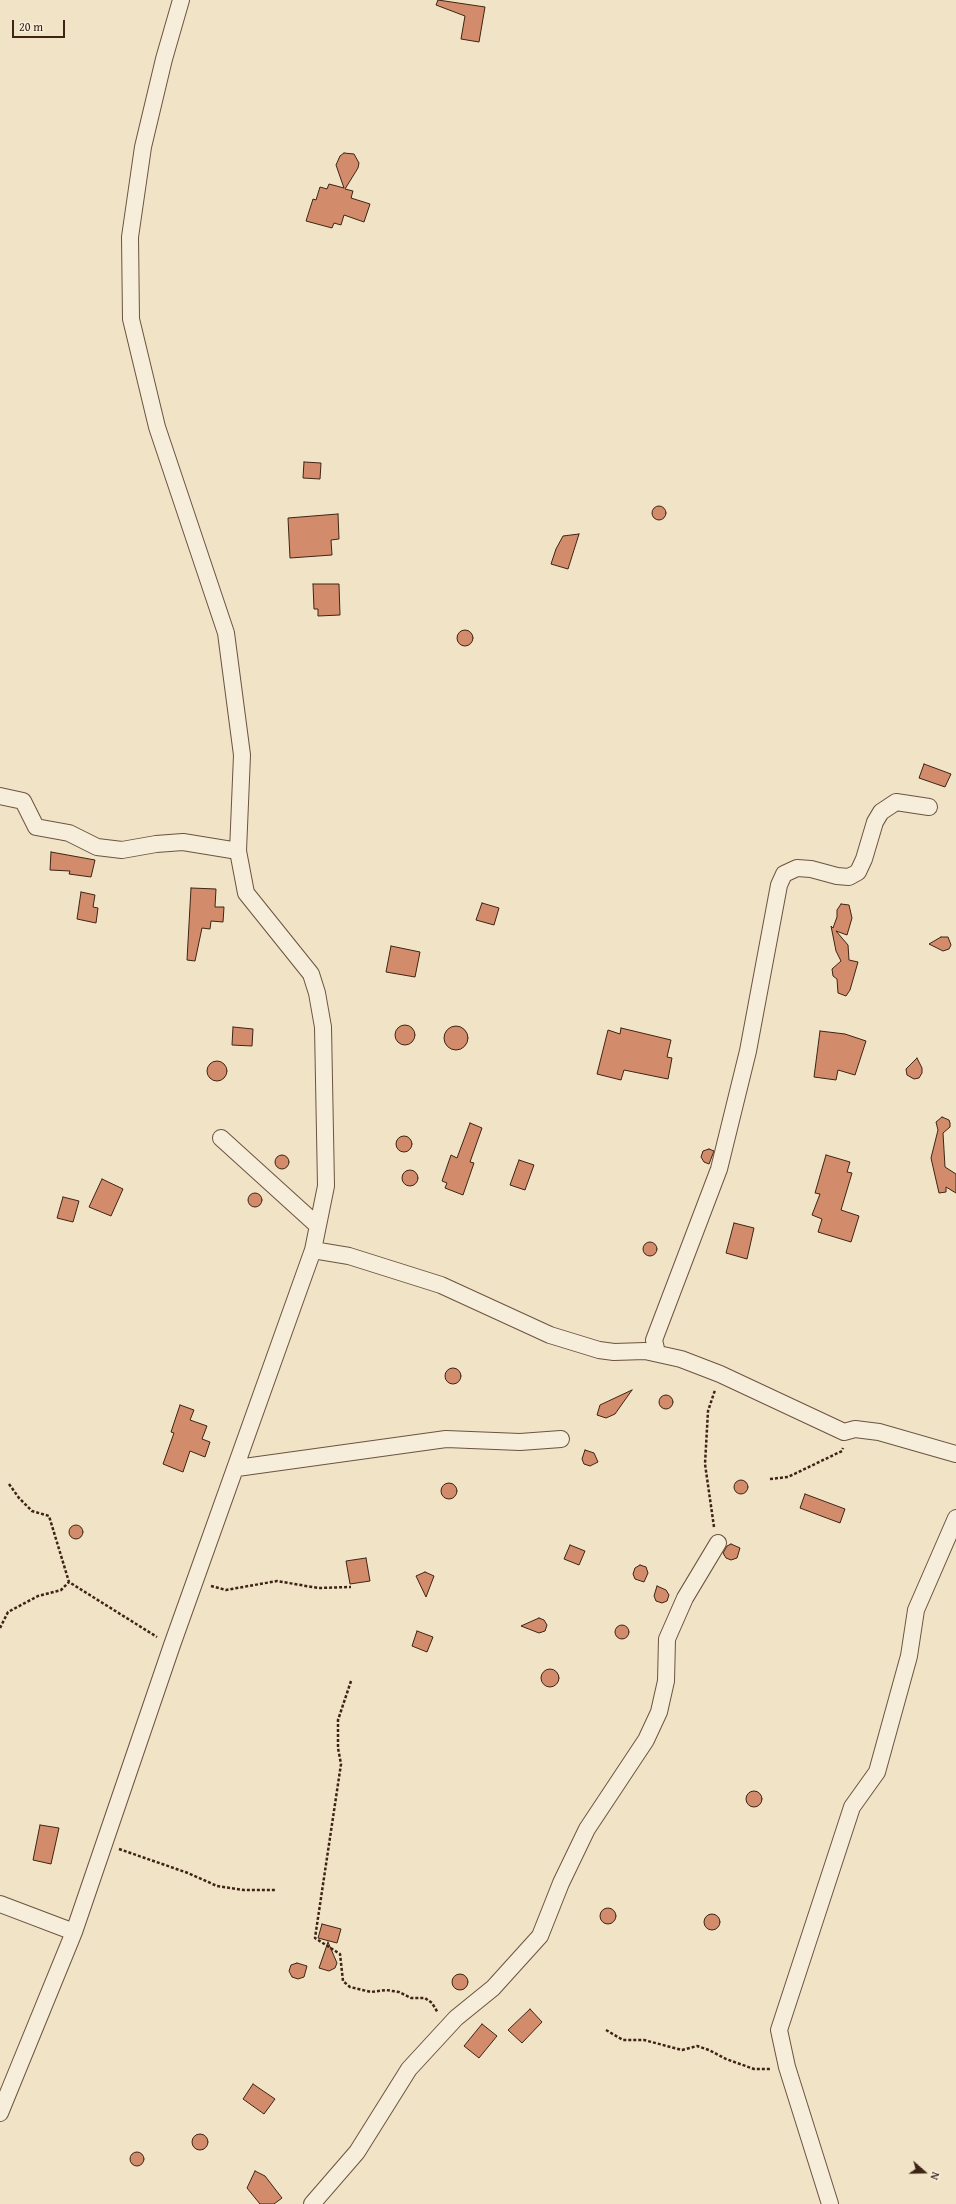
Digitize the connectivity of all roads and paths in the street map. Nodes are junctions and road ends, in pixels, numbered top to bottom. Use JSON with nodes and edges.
{"nodes":[{"id":1,"x":181,"y":0,"type":"edge"},
{"id":2,"x":0,"y":796,"type":"edge"},
{"id":3,"x":929,"y":806,"type":"dead end"},
{"id":4,"x":238,"y":851,"type":"junction"},
{"id":5,"x":221,"y":1138,"type":"dead end"},
{"id":6,"x":318,"y":1226,"type":"junction"},
{"id":7,"x":313,"y":1250,"type":"junction"},
{"id":8,"x":657,"y":1353,"type":"junction"},
{"id":9,"x":720,"y":1374,"type":"junction"},
{"id":10,"x":855,"y":1429,"type":"junction"},
{"id":11,"x":561,"y":1439,"type":"dead end"},
{"id":12,"x":956,"y":1454,"type":"edge"},
{"id":13,"x":236,"y":1468,"type":"junction"},
{"id":14,"x":770,"y":1479,"type":"dead end"},
{"id":15,"x":9,"y":1484,"type":"dead end"},
{"id":16,"x":956,"y":1518,"type":"edge"},
{"id":17,"x":718,"y":1543,"type":"joint"},
{"id":18,"x":195,"y":1581,"type":"junction"},
{"id":19,"x":69,"y":1582,"type":"junction"},
{"id":20,"x":351,"y":1586,"type":"dead end"},
{"id":21,"x":0,"y":1628,"type":"edge"},
{"id":22,"x":172,"y":1645,"type":"junction"},
{"id":23,"x":351,"y":1681,"type":"dead end"},
{"id":24,"x":104,"y":1843,"type":"junction"},
{"id":25,"x":275,"y":1890,"type":"dead end"},
{"id":26,"x":0,"y":1904,"type":"edge"},
{"id":27,"x":74,"y":1932,"type":"junction"},
{"id":28,"x":456,"y":2018,"type":"junction"},
{"id":29,"x":606,"y":2030,"type":"dead end"},
{"id":30,"x":787,"y":2067,"type":"junction"},
{"id":31,"x":0,"y":2113,"type":"edge"},
{"id":32,"x":312,"y":2204,"type":"edge"},
{"id":33,"x":830,"y":2204,"type":"edge"}],
"edges":[{"from":1,"to":4,"type":"street"},
{"from":2,"to":4,"type":"street"},
{"from":3,"to":8,"type":"street"},
{"from":4,"to":6,"type":"street"},
{"from":5,"to":6,"type":"street"},
{"from":6,"to":7,"type":"street"},
{"from":7,"to":8,"type":"street"},
{"from":7,"to":13,"type":"street"},
{"from":8,"to":9,"type":"street"},
{"from":9,"to":10,"type":"street"},
{"from":9,"to":17,"type":"path"},
{"from":10,"to":12,"type":"street"},
{"from":10,"to":14,"type":"path"},
{"from":11,"to":13,"type":"street"},
{"from":13,"to":18,"type":"street"},
{"from":15,"to":19,"type":"path"},
{"from":16,"to":30,"type":"street"},
{"from":17,"to":28,"type":"street"},
{"from":18,"to":20,"type":"path"},
{"from":18,"to":22,"type":"street"},
{"from":19,"to":21,"type":"path"},
{"from":19,"to":22,"type":"path"},
{"from":22,"to":24,"type":"street"},
{"from":23,"to":28,"type":"path"},
{"from":24,"to":25,"type":"path"},
{"from":24,"to":27,"type":"street"},
{"from":26,"to":27,"type":"street"},
{"from":27,"to":31,"type":"street"},
{"from":28,"to":32,"type":"street"},
{"from":29,"to":30,"type":"path"},
{"from":30,"to":33,"type":"street"}]}
